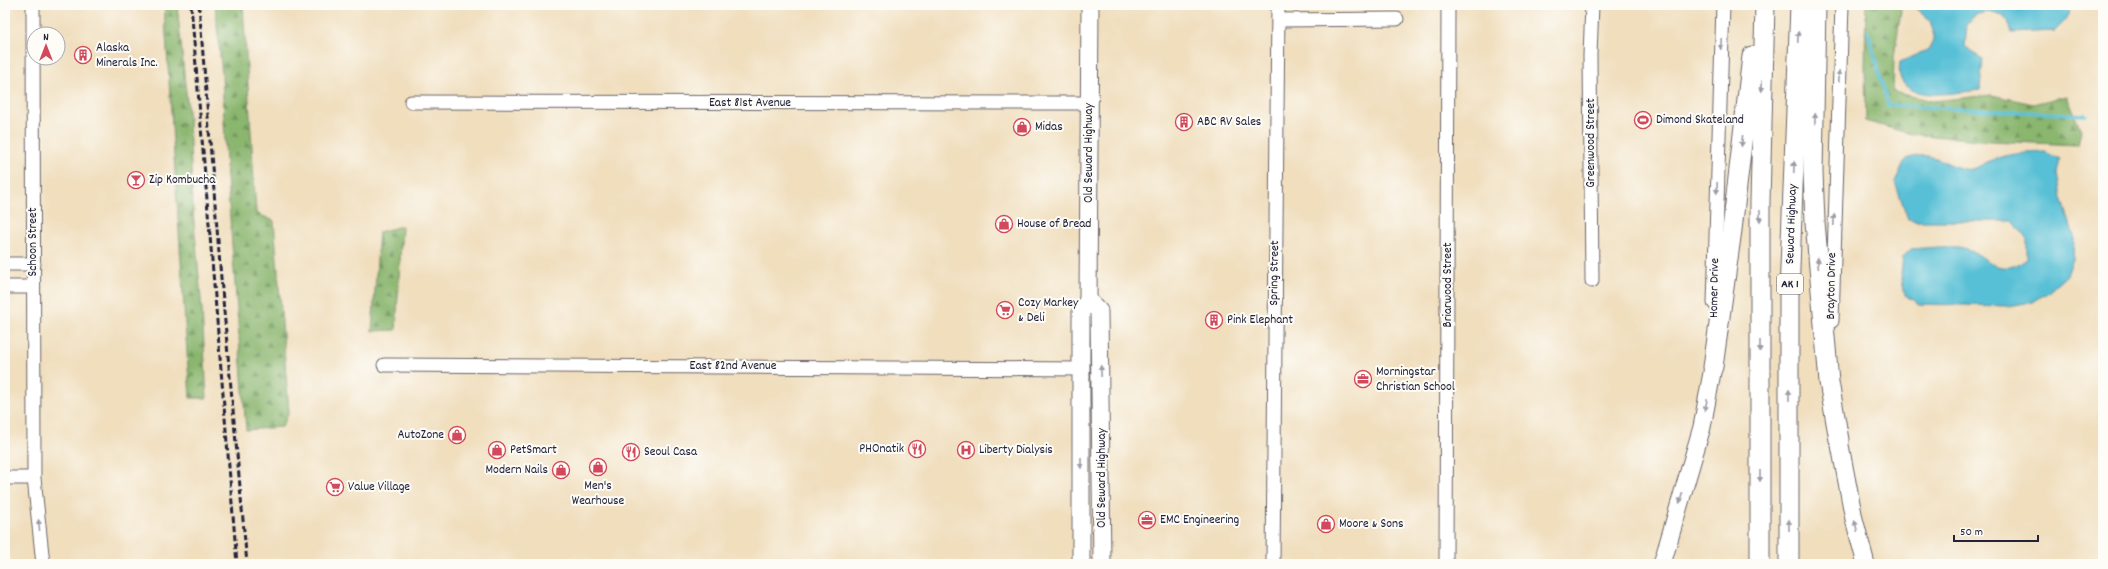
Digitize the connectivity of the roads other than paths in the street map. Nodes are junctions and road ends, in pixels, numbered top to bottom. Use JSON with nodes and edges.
{"nodes":[{"id":1,"x":33,"y":5,"type":"edge"},
{"id":2,"x":1090,"y":5,"type":"edge"},
{"id":3,"x":1278,"y":5,"type":"edge"},
{"id":4,"x":1448,"y":5,"type":"edge"},
{"id":5,"x":1592,"y":5,"type":"edge"},
{"id":6,"x":1723,"y":5,"type":"edge"},
{"id":7,"x":1758,"y":5,"type":"edge"},
{"id":8,"x":1765,"y":5,"type":"edge"},
{"id":9,"x":1800,"y":5,"type":"edge"},
{"id":10,"x":1816,"y":5,"type":"edge"},
{"id":11,"x":1842,"y":5,"type":"edge"},
{"id":12,"x":1398,"y":19,"type":"dead end"},
{"id":13,"x":1278,"y":20,"type":"junction"},
{"id":14,"x":411,"y":102,"type":"dead end"},
{"id":15,"x":1089,"y":103,"type":"junction"},
{"id":16,"x":5,"y":264,"type":"edge"},
{"id":17,"x":34,"y":264,"type":"junction"},
{"id":18,"x":1592,"y":281,"type":"dead end"},
{"id":19,"x":5,"y":287,"type":"edge"},
{"id":20,"x":33,"y":287,"type":"junction"},
{"id":21,"x":1088,"y":300,"type":"junction"},
{"id":22,"x":384,"y":365,"type":"dead end"},
{"id":23,"x":1713,"y":367,"type":"junction"},
{"id":24,"x":1081,"y":369,"type":"junction"},
{"id":25,"x":1838,"y":440,"type":"junction"},
{"id":26,"x":5,"y":478,"type":"edge"},
{"id":27,"x":34,"y":478,"type":"junction"},
{"id":28,"x":1102,"y":496,"type":"junction"},
{"id":29,"x":43,"y":564,"type":"edge"},
{"id":30,"x":1081,"y":564,"type":"edge"},
{"id":31,"x":1102,"y":564,"type":"edge"},
{"id":32,"x":1273,"y":564,"type":"edge"},
{"id":33,"x":1446,"y":564,"type":"edge"},
{"id":34,"x":1662,"y":564,"type":"edge"},
{"id":35,"x":1760,"y":564,"type":"edge"},
{"id":36,"x":1789,"y":564,"type":"edge"},
{"id":37,"x":1866,"y":564,"type":"edge"}],
"edges":[{"from":1,"to":17,"type":"street","name":"Schoon Street"},
{"from":2,"to":15,"type":"main road","name":"Old Seward Highway"},
{"from":3,"to":13,"type":"street","name":"Spring Street"},
{"from":4,"to":33,"type":"street","name":"Briarwood Street"},
{"from":5,"to":18,"type":"street","name":"Greenwood Street"},
{"from":6,"to":23,"type":"street","name":"Homer Drive","one_way":true},
{"from":7,"to":23,"type":"highway","one_way":true},
{"from":8,"to":35,"type":"highway","number":"AK 1","one_way":true},
{"from":36,"to":9,"type":"highway","name":"Seward Highway","number":"AK 1","one_way":true},
{"from":25,"to":10,"type":"highway","one_way":true},
{"from":25,"to":11,"type":"street","name":"Brayton Drive","one_way":true},
{"from":12,"to":13,"type":"street"},
{"from":13,"to":32,"type":"street","name":"Spring Street"},
{"from":14,"to":15,"type":"street","name":"East 81st Avenue"},
{"from":15,"to":21,"type":"main road","name":"Old Seward Highway"},
{"from":16,"to":17,"type":"street"},
{"from":17,"to":20,"type":"street","name":"Schoon Street"},
{"from":19,"to":20,"type":"street"},
{"from":20,"to":27,"type":"street","name":"Schoon Street"},
{"from":21,"to":24,"type":"main road","name":"Old Seward Highway"},
{"from":28,"to":21,"type":"main road","name":"Old Seward Highway","one_way":true},
{"from":22,"to":24,"type":"street","name":"East 82nd Avenue"},
{"from":23,"to":34,"type":"main road","name":"Homer Drive","one_way":true},
{"from":24,"to":28,"type":"main road"},
{"from":24,"to":30,"type":"main road","name":"Old Seward Highway","one_way":true},
{"from":37,"to":25,"type":"main road","name":"Brayton Drive","one_way":true},
{"from":26,"to":27,"type":"street"},
{"from":29,"to":27,"type":"street","name":"Schoon Street","one_way":true},
{"from":28,"to":31,"type":"main road","name":"Old Seward Highway"}]}
